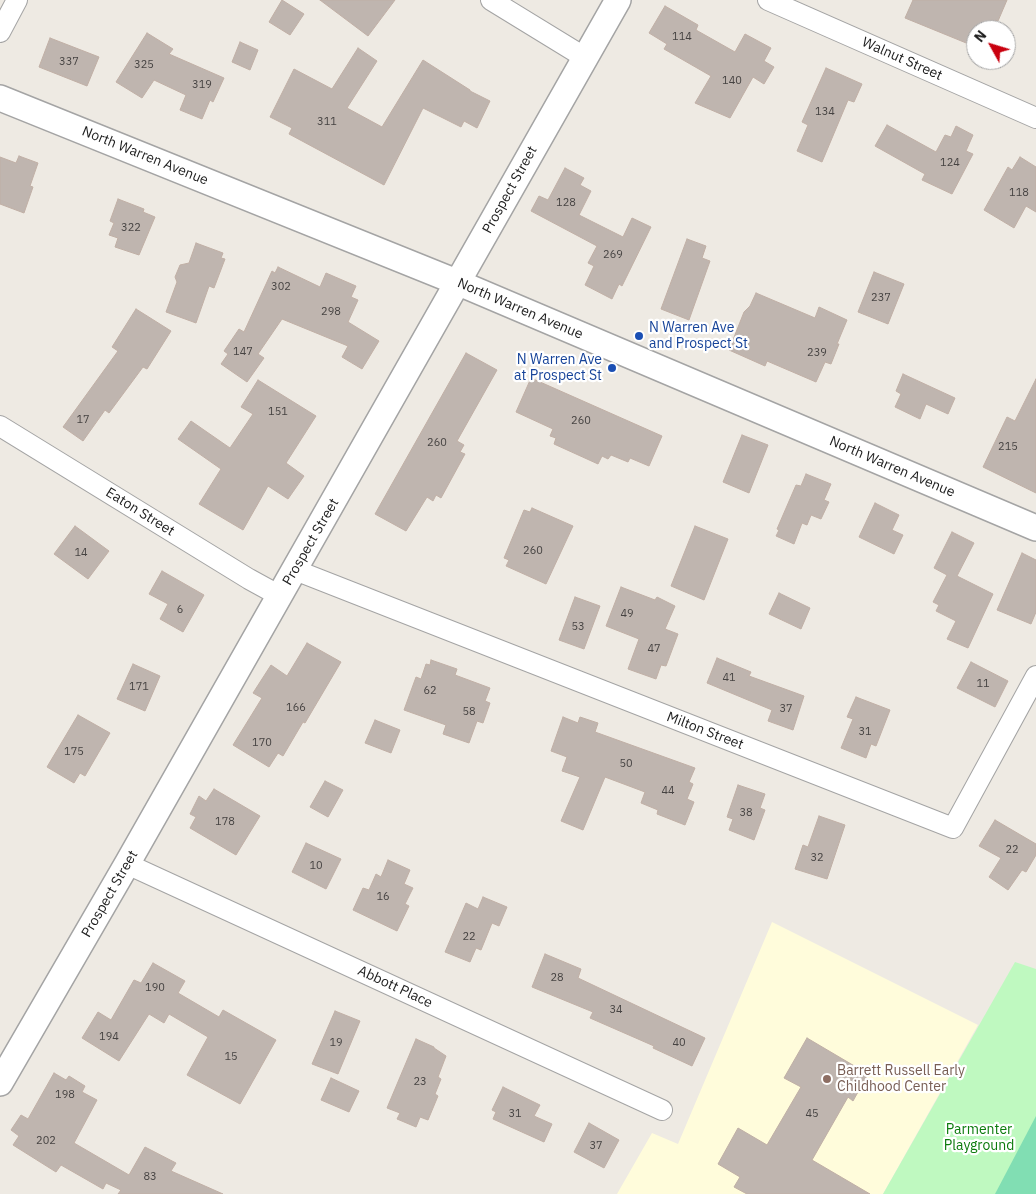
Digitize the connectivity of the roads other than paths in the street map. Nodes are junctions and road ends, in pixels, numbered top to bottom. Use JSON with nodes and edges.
{"nodes":[{"id":1,"x":17,"y":0,"type":"edge"},
{"id":2,"x":491,"y":0,"type":"edge"},
{"id":3,"x":618,"y":0,"type":"edge"},
{"id":4,"x":768,"y":0,"type":"edge"},
{"id":5,"x":0,"y":32,"type":"edge"},
{"id":6,"x":584,"y":57,"type":"junction"},
{"id":7,"x":0,"y":98,"type":"edge"},
{"id":8,"x":1036,"y":118,"type":"edge"},
{"id":9,"x":458,"y":283,"type":"junction"},
{"id":10,"x":0,"y":426,"type":"edge"},
{"id":11,"x":1036,"y":528,"type":"edge"},
{"id":12,"x":295,"y":570,"type":"junction"},
{"id":13,"x":280,"y":596,"type":"junction"},
{"id":14,"x":1036,"y":676,"type":"edge"},
{"id":15,"x":128,"y":864,"type":"junction"},
{"id":16,"x":0,"y":1083,"type":"edge"},
{"id":17,"x":662,"y":1110,"type":"dead end"}],
"edges":[{"from":1,"to":5,"type":"street"},
{"from":2,"to":6,"type":"street"},
{"from":3,"to":6,"type":"street","name":"Prospect Street"},
{"from":4,"to":8,"type":"street","name":"Walnut Street"},
{"from":6,"to":9,"type":"street","name":"Prospect Street"},
{"from":7,"to":9,"type":"street","name":"North Warren Avenue"},
{"from":9,"to":11,"type":"street","name":"North Warren Avenue"},
{"from":9,"to":12,"type":"street","name":"Prospect Street"},
{"from":10,"to":13,"type":"street","name":"Eaton Street"},
{"from":12,"to":13,"type":"street","name":"Prospect Street"},
{"from":12,"to":14,"type":"street","name":"Milton Street"},
{"from":13,"to":15,"type":"street","name":"Prospect Street"},
{"from":15,"to":16,"type":"street","name":"Prospect Street"},
{"from":15,"to":17,"type":"street","name":"Abbott Place"}]}
